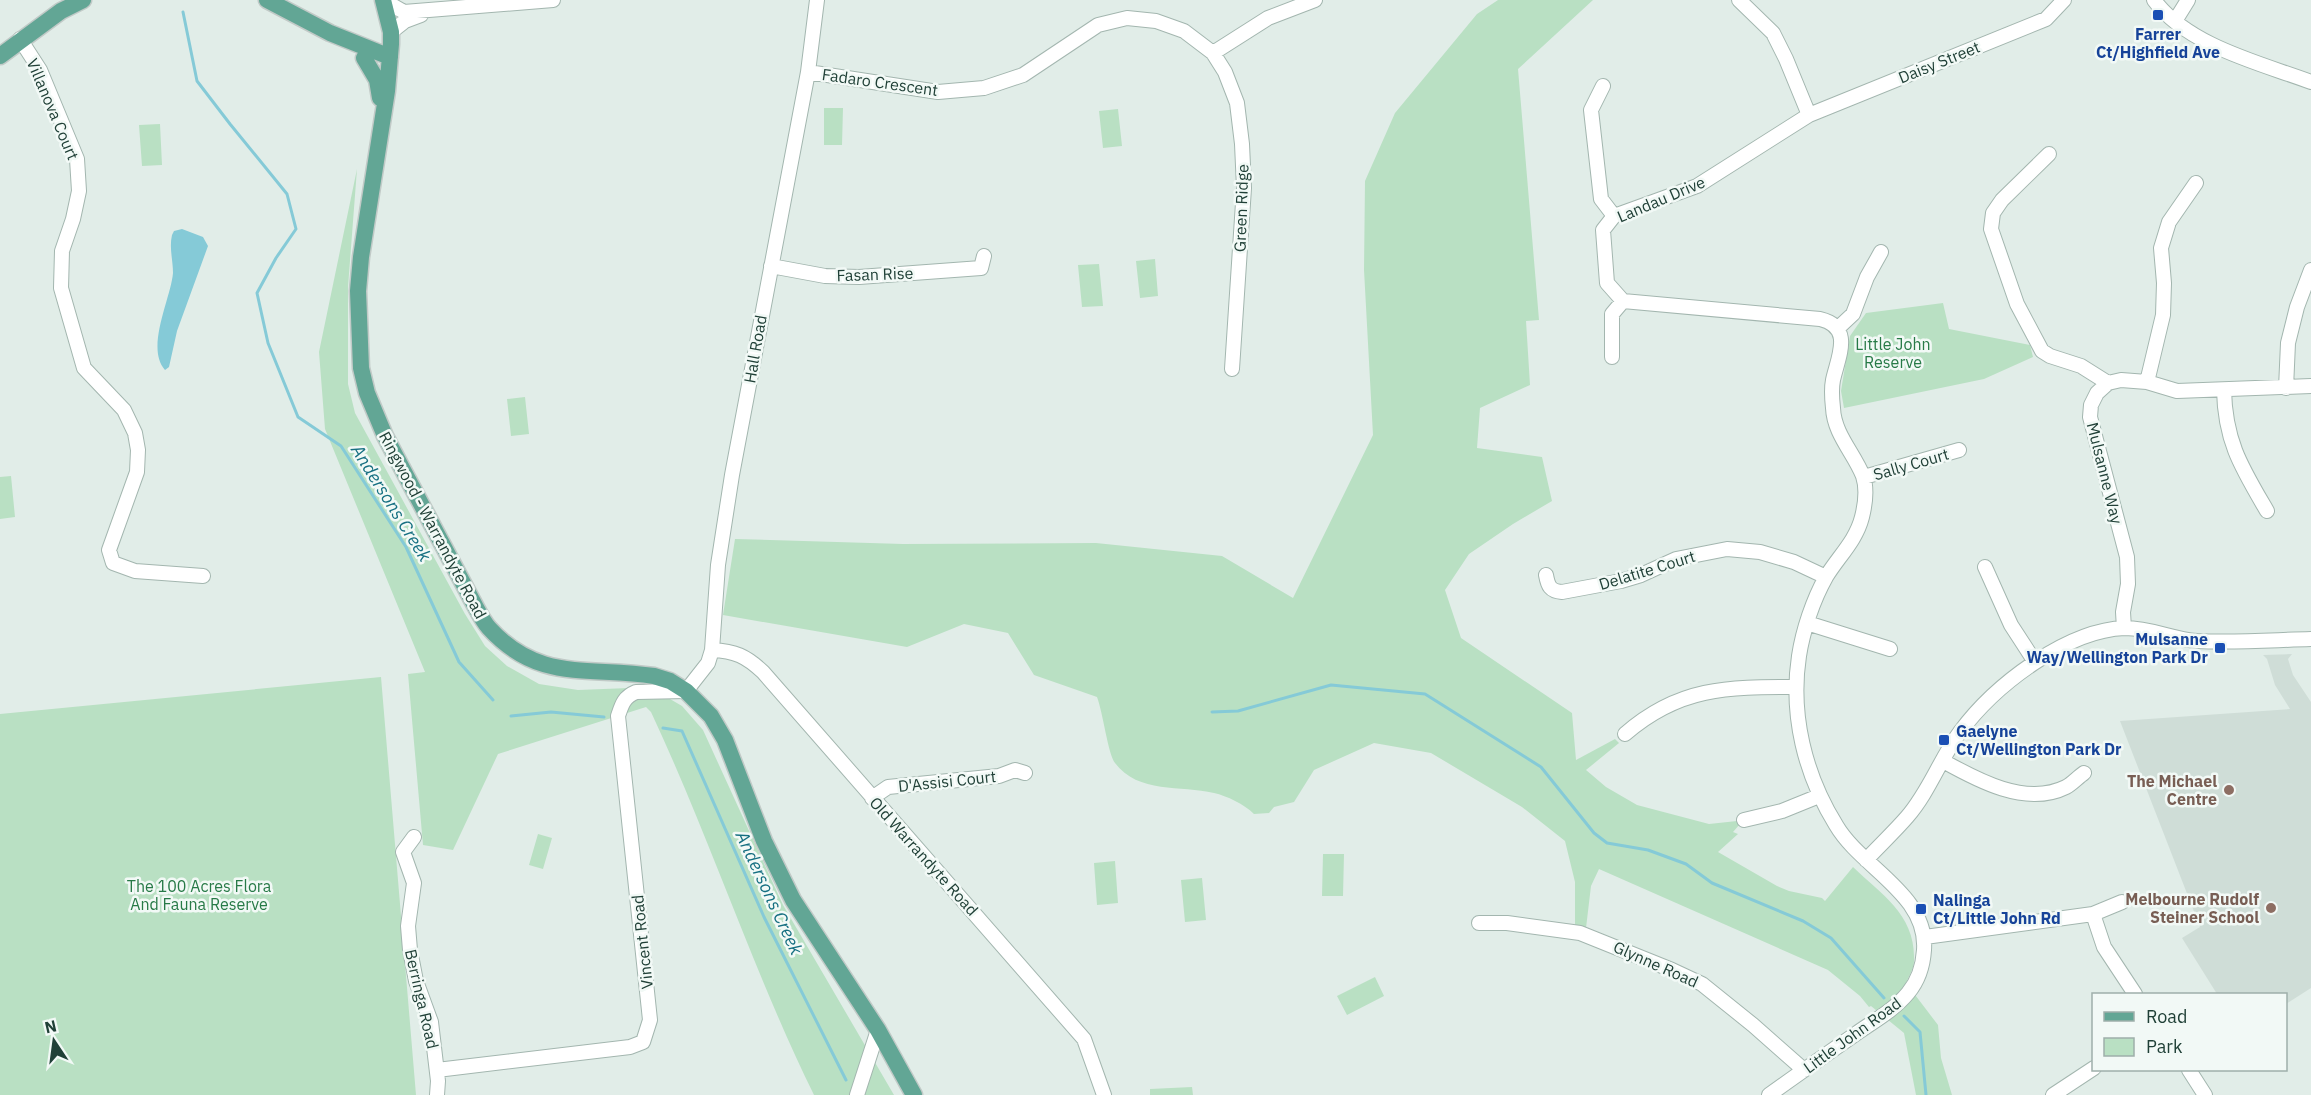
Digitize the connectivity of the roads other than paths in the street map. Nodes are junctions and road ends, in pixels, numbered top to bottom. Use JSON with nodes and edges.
{"nodes":[{"id":1,"x":83,"y":0,"type":"edge"},
{"id":2,"x":267,"y":0,"type":"edge"},
{"id":3,"x":383,"y":0,"type":"edge"},
{"id":4,"x":553,"y":0,"type":"edge"},
{"id":5,"x":817,"y":0,"type":"edge"},
{"id":6,"x":1315,"y":0,"type":"edge"},
{"id":7,"x":1739,"y":0,"type":"edge"},
{"id":8,"x":2064,"y":0,"type":"edge"},
{"id":9,"x":2154,"y":0,"type":"edge"},
{"id":10,"x":2188,"y":0,"type":"edge"},
{"id":11,"x":429,"y":11,"type":"junction"},
{"id":12,"x":2175,"y":21,"type":"junction"},
{"id":13,"x":390,"y":27,"type":"junction"},
{"id":14,"x":337,"y":36,"type":"junction"},
{"id":15,"x":20,"y":39,"type":"junction"},
{"id":16,"x":1214,"y":53,"type":"junction"},
{"id":17,"x":0,"y":56,"type":"edge"},
{"id":18,"x":364,"y":58,"type":"junction"},
{"id":19,"x":389,"y":62,"type":"junction"},
{"id":20,"x":808,"y":72,"type":"junction"},
{"id":21,"x":2311,"y":82,"type":"edge"},
{"id":22,"x":1603,"y":86,"type":"dead end"},
{"id":23,"x":1809,"y":115,"type":"junction"},
{"id":24,"x":2049,"y":154,"type":"dead end"},
{"id":25,"x":375,"y":161,"type":"junction"},
{"id":26,"x":2196,"y":183,"type":"dead end"},
{"id":27,"x":1614,"y":216,"type":"junction"},
{"id":28,"x":1881,"y":252,"type":"dead end"},
{"id":29,"x":771,"y":266,"type":"junction"},
{"id":30,"x":984,"y":267,"type":"dead end"},
{"id":31,"x":2311,"y":270,"type":"edge"},
{"id":32,"x":1623,"y":301,"type":"junction"},
{"id":33,"x":1837,"y":329,"type":"junction"},
{"id":34,"x":1612,"y":357,"type":"dead end"},
{"id":35,"x":1232,"y":369,"type":"dead end"},
{"id":36,"x":2147,"y":382,"type":"junction"},
{"id":37,"x":2108,"y":383,"type":"junction"},
{"id":38,"x":2311,"y":386,"type":"edge"},
{"id":39,"x":2286,"y":388,"type":"junction"},
{"id":40,"x":2224,"y":390,"type":"junction"},
{"id":41,"x":1959,"y":450,"type":"dead end"},
{"id":42,"x":1864,"y":477,"type":"junction"},
{"id":43,"x":2267,"y":511,"type":"dead end"},
{"id":44,"x":1985,"y":567,"type":"dead end"},
{"id":45,"x":1545,"y":575,"type":"dead end"},
{"id":46,"x":204,"y":576,"type":"dead end"},
{"id":47,"x":1826,"y":577,"type":"junction"},
{"id":48,"x":1807,"y":624,"type":"junction"},
{"id":49,"x":2124,"y":628,"type":"junction"},
{"id":50,"x":2311,"y":639,"type":"edge"},
{"id":51,"x":1890,"y":649,"type":"dead end"},
{"id":52,"x":712,"y":650,"type":"junction"},
{"id":53,"x":2035,"y":662,"type":"junction"},
{"id":54,"x":1795,"y":687,"type":"junction"},
{"id":55,"x":686,"y":691,"type":"junction"},
{"id":56,"x":1625,"y":734,"type":"dead end"},
{"id":57,"x":1943,"y":761,"type":"junction"},
{"id":58,"x":1018,"y":767,"type":"dead end"},
{"id":59,"x":2084,"y":772,"type":"dead end"},
{"id":60,"x":1819,"y":796,"type":"junction"},
{"id":61,"x":872,"y":798,"type":"junction"},
{"id":62,"x":1744,"y":820,"type":"dead end"},
{"id":63,"x":414,"y":837,"type":"dead end"},
{"id":64,"x":1866,"y":860,"type":"junction"},
{"id":65,"x":2122,"y":902,"type":"dead end"},
{"id":66,"x":2093,"y":914,"type":"junction"},
{"id":67,"x":1479,"y":923,"type":"dead end"},
{"id":68,"x":1925,"y":937,"type":"junction"},
{"id":69,"x":2134,"y":993,"type":"edge"},
{"id":70,"x":878,"y":1030,"type":"junction"},
{"id":71,"x":2092,"y":1069,"type":"edge"},
{"id":72,"x":437,"y":1070,"type":"junction"},
{"id":73,"x":1804,"y":1070,"type":"junction"},
{"id":74,"x":2190,"y":1071,"type":"edge"},
{"id":75,"x":437,"y":1095,"type":"edge"},
{"id":76,"x":857,"y":1095,"type":"edge"},
{"id":77,"x":914,"y":1095,"type":"edge"},
{"id":78,"x":1104,"y":1095,"type":"edge"},
{"id":79,"x":1769,"y":1095,"type":"edge"},
{"id":80,"x":2053,"y":1095,"type":"edge"},
{"id":81,"x":2205,"y":1095,"type":"edge"}],
"edges":[{"from":1,"to":15,"type":"main road"},
{"from":2,"to":14,"type":"main road"},
{"from":3,"to":11,"type":"street"},
{"from":3,"to":13,"type":"main road","name":"Ringwood - Warrandyte Road"},
{"from":4,"to":11,"type":"street"},
{"from":5,"to":20,"type":"street","name":"Hall Road"},
{"from":6,"to":16,"type":"street"},
{"from":7,"to":23,"type":"street"},
{"from":8,"to":23,"type":"street","name":"Daisy Street"},
{"from":9,"to":12,"type":"street"},
{"from":10,"to":12,"type":"street"},
{"from":11,"to":13,"type":"street"},
{"from":12,"to":21,"type":"street"},
{"from":13,"to":14,"type":"main road"},
{"from":13,"to":19,"type":"main road","name":"Ringwood - Warrandyte Road"},
{"from":14,"to":18,"type":"main road"},
{"from":14,"to":19,"type":"main road"},
{"from":15,"to":17,"type":"main road"},
{"from":15,"to":46,"type":"street","name":"Villanova Court"},
{"from":16,"to":20,"type":"street","name":"Fadaro Crescent"},
{"from":16,"to":35,"type":"street","name":"Green Ridge"},
{"from":18,"to":19,"type":"main road"},
{"from":18,"to":25,"type":"main road"},
{"from":19,"to":25,"type":"main road","name":"Ringwood - Warrandyte Road"},
{"from":20,"to":29,"type":"street","name":"Hall Road"},
{"from":22,"to":27,"type":"street"},
{"from":23,"to":27,"type":"street","name":"Landau Drive"},
{"from":24,"to":37,"type":"street"},
{"from":25,"to":55,"type":"main road","name":"Ringwood - Warrandyte Road"},
{"from":26,"to":36,"type":"street"},
{"from":27,"to":32,"type":"street","name":"Landau Drive"},
{"from":28,"to":33,"type":"street"},
{"from":29,"to":30,"type":"street","name":"Fasan Rise"},
{"from":29,"to":52,"type":"street","name":"Hall Road"},
{"from":31,"to":39,"type":"street"},
{"from":32,"to":33,"type":"street"},
{"from":32,"to":34,"type":"street"},
{"from":33,"to":42,"type":"street"},
{"from":36,"to":37,"type":"street"},
{"from":36,"to":40,"type":"street"},
{"from":37,"to":49,"type":"street","name":"Mulsanne Way"},
{"from":38,"to":39,"type":"street"},
{"from":39,"to":40,"type":"street"},
{"from":40,"to":43,"type":"street"},
{"from":41,"to":42,"type":"street","name":"Sally Court"},
{"from":42,"to":47,"type":"street"},
{"from":44,"to":53,"type":"street"},
{"from":45,"to":47,"type":"street","name":"Delatite Court"},
{"from":47,"to":48,"type":"street"},
{"from":48,"to":51,"type":"street"},
{"from":48,"to":54,"type":"street"},
{"from":49,"to":50,"type":"street"},
{"from":49,"to":53,"type":"street"},
{"from":52,"to":55,"type":"street","name":"Hall Road"},
{"from":52,"to":61,"type":"street","name":"Old Warrandyte Road"},
{"from":53,"to":57,"type":"street"},
{"from":54,"to":56,"type":"street"},
{"from":54,"to":60,"type":"street"},
{"from":55,"to":70,"type":"main road","name":"Ringwood - Warrandyte Road"},
{"from":55,"to":72,"type":"street","name":"Vincent Road"},
{"from":57,"to":59,"type":"street"},
{"from":57,"to":64,"type":"street"},
{"from":58,"to":61,"type":"street","name":"D'Assisi Court"},
{"from":60,"to":62,"type":"street"},
{"from":60,"to":64,"type":"street"},
{"from":61,"to":78,"type":"street","name":"Old Warrandyte Road"},
{"from":63,"to":72,"type":"street","name":"Berringa Road"},
{"from":64,"to":68,"type":"street"},
{"from":65,"to":66,"type":"street"},
{"from":66,"to":68,"type":"street"},
{"from":66,"to":69,"type":"street"},
{"from":67,"to":73,"type":"street","name":"Glynne Road"},
{"from":68,"to":73,"type":"street","name":"Little John Road"},
{"from":70,"to":76,"type":"street"},
{"from":70,"to":77,"type":"main road","name":"Ringwood - Warrandyte Road"},
{"from":71,"to":80,"type":"street"},
{"from":72,"to":75,"type":"street","name":"Berringa Road"},
{"from":73,"to":79,"type":"street","name":"Little John Road"},
{"from":74,"to":81,"type":"street"}]}
